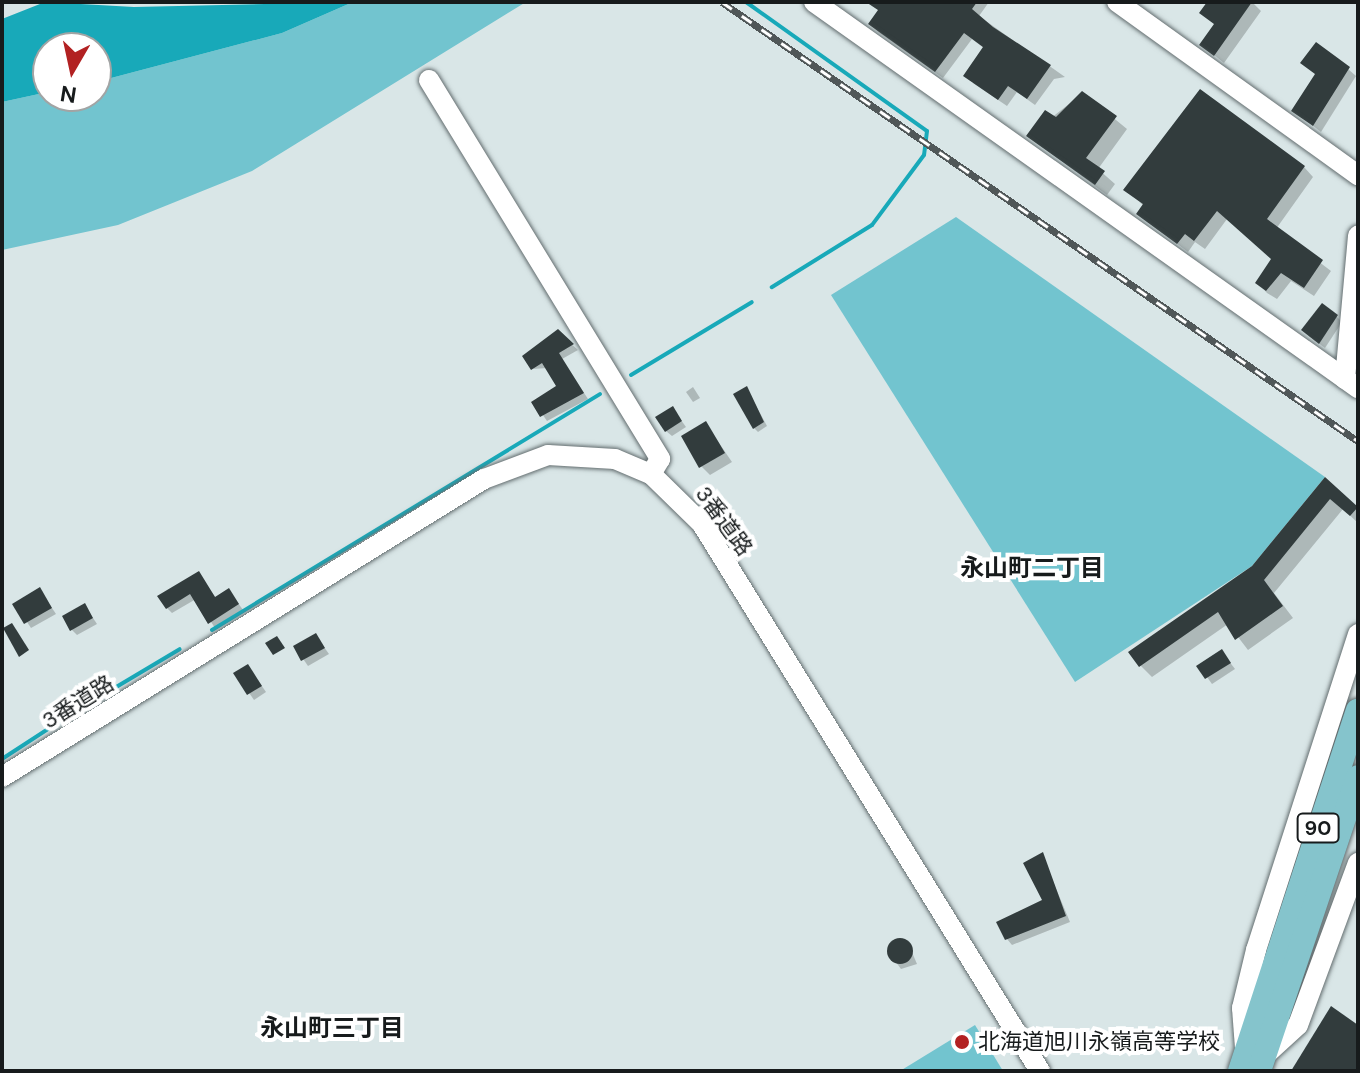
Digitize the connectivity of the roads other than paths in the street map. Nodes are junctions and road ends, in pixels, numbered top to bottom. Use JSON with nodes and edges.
{"nodes":[{"id":1,"x":814,"y":2,"type":"edge"},
{"id":2,"x":1117,"y":2,"type":"edge"},
{"id":3,"x":429,"y":80,"type":"dead end"},
{"id":4,"x":1358,"y":175,"type":"edge"},
{"id":5,"x":1358,"y":236,"type":"edge"},
{"id":6,"x":1352,"y":384,"type":"edge"},
{"id":7,"x":651,"y":474,"type":"junction"},
{"id":8,"x":1358,"y":634,"type":"edge"},
{"id":9,"x":1358,"y":711,"type":"edge"},
{"id":10,"x":2,"y":777,"type":"edge"},
{"id":11,"x":1358,"y":777,"type":"edge"},
{"id":12,"x":1358,"y":863,"type":"edge"},
{"id":13,"x":1289,"y":949,"type":"junction"},
{"id":14,"x":1252,"y":1063,"type":"edge"},
{"id":15,"x":1040,"y":1071,"type":"edge"}],
"edges":[{"from":1,"to":6,"type":"street"},
{"from":2,"to":4,"type":"street"},
{"from":3,"to":7,"type":"street"},
{"from":5,"to":6,"type":"street"},
{"from":7,"to":10,"type":"street","name":"3番道路"},
{"from":7,"to":15,"type":"street","name":"3番道路"},
{"from":8,"to":14,"type":"street"},
{"from":9,"to":13,"type":"main road","number":"90"},
{"from":11,"to":13,"type":"main road","number":"90"},
{"from":12,"to":14,"type":"street"},
{"from":13,"to":14,"type":"main road","number":"90"}]}
